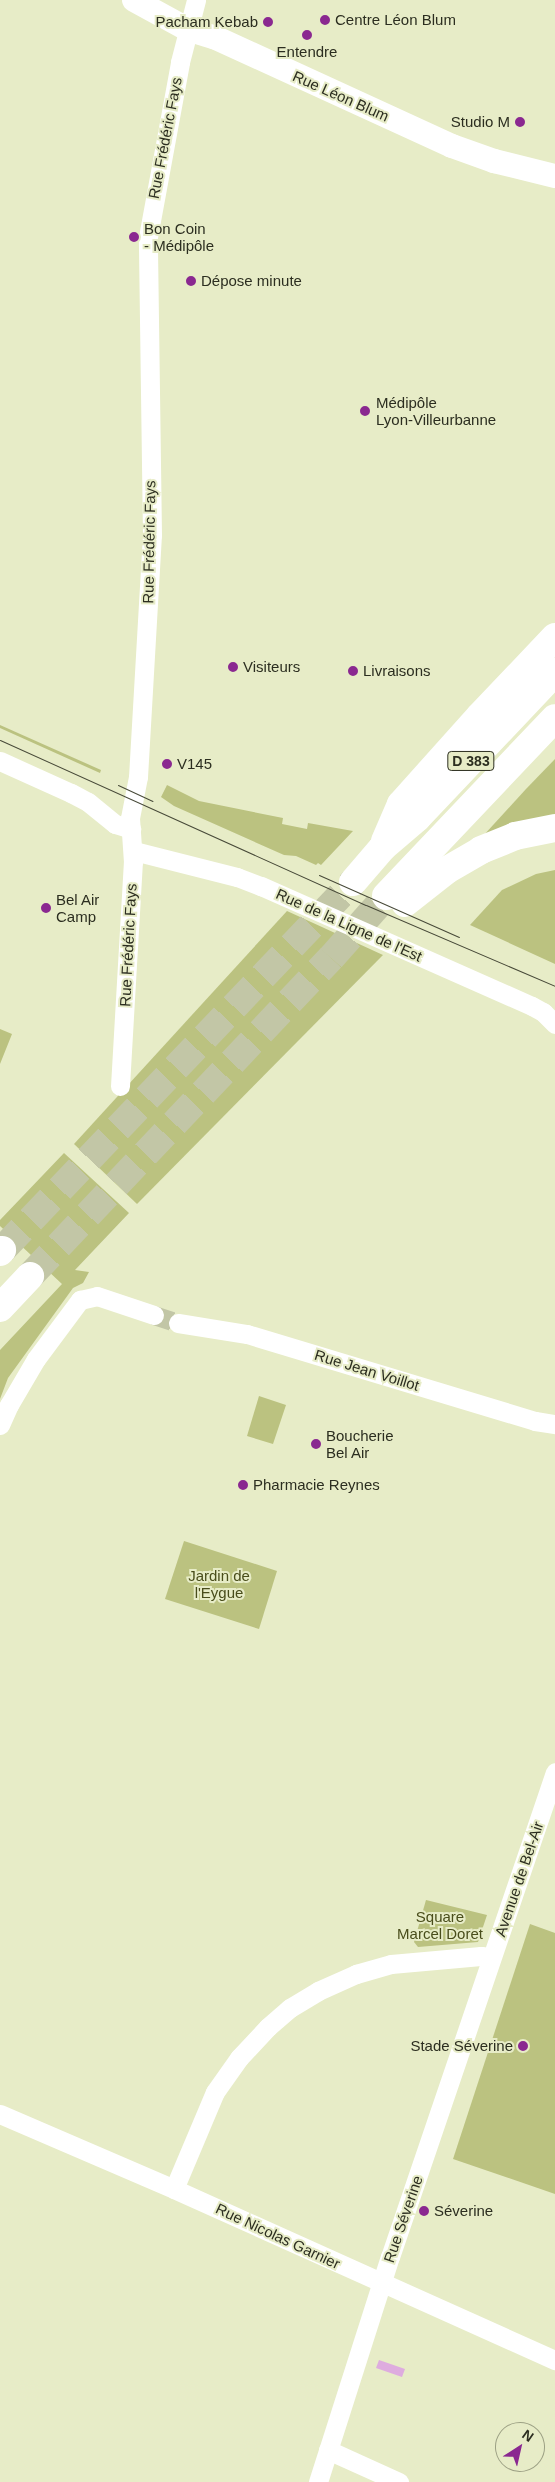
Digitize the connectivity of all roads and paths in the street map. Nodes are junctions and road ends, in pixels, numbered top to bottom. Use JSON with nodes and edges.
{"nodes":[{"id":1,"x":134,"y":0,"type":"edge"},
{"id":2,"x":192,"y":14,"type":"edge"},
{"id":3,"x":555,"y":176,"type":"edge"},
{"id":4,"x":555,"y":616,"type":"edge"},
{"id":5,"x":555,"y":637,"type":"edge"},
{"id":6,"x":521,"y":672,"type":"junction"},
{"id":7,"x":555,"y":672,"type":"edge"},
{"id":8,"x":555,"y":718,"type":"edge"},
{"id":9,"x":0,"y":761,"type":"edge"},
{"id":10,"x":555,"y":828,"type":"edge"},
{"id":11,"x":131,"y":829,"type":"junction"},
{"id":12,"x":382,"y":847,"type":"junction"},
{"id":13,"x":134,"y":851,"type":"junction"},
{"id":14,"x":353,"y":882,"type":"tunnel mouth"},
{"id":15,"x":555,"y":1024,"type":"edge"},
{"id":16,"x":120,"y":1086,"type":"dead end"},
{"id":17,"x":30,"y":1276,"type":"tunnel mouth"},
{"id":18,"x":0,"y":1308,"type":"edge"},
{"id":19,"x":154,"y":1314,"type":"tunnel mouth"},
{"id":20,"x":178,"y":1322,"type":"tunnel mouth"},
{"id":21,"x":555,"y":1424,"type":"edge"},
{"id":22,"x":0,"y":1426,"type":"edge"},
{"id":23,"x":555,"y":1772,"type":"edge"},
{"id":24,"x":491,"y":1957,"type":"junction"},
{"id":25,"x":0,"y":2114,"type":"edge"},
{"id":26,"x":174,"y":2189,"type":"junction"},
{"id":27,"x":381,"y":2283,"type":"junction"},
{"id":28,"x":555,"y":2360,"type":"edge"},
{"id":29,"x":328,"y":2450,"type":"junction"},
{"id":30,"x":318,"y":2482,"type":"edge"},
{"id":31,"x":399,"y":2482,"type":"edge"}],
"edges":[{"from":1,"to":2,"type":"main road","name":"Rue Léon Blum"},
{"from":2,"to":3,"type":"main road","name":"Rue Léon Blum"},
{"from":2,"to":11,"type":"street","name":"Rue Frédéric Fays"},
{"from":4,"to":6,"type":"highway"},
{"from":5,"to":6,"type":"highway"},
{"from":6,"to":12,"type":"highway"},
{"from":7,"to":12,"type":"highway","number":"D 383"},
{"from":8,"to":10,"type":"highway","number":"D 383"},
{"from":9,"to":11,"type":"street"},
{"from":11,"to":13,"type":"street","name":"Rue Frédéric Fays"},
{"from":12,"to":14,"type":"highway","number":"D 383"},
{"from":13,"to":15,"type":"street","name":"Rue de la Ligne de l'Est"},
{"from":13,"to":16,"type":"street","name":"Rue Frédéric Fays"},
{"from":17,"to":18,"type":"highway"},
{"from":19,"to":22,"type":"street"},
{"from":20,"to":21,"type":"street","name":"Rue Jean Voillot"},
{"from":23,"to":24,"type":"street","name":"Avenue de Bel-Air"},
{"from":24,"to":26,"type":"street"},
{"from":24,"to":27,"type":"street","name":"Rue Séverine"},
{"from":25,"to":26,"type":"street","name":"Rue Nicolas Garnier"},
{"from":26,"to":27,"type":"street","name":"Rue Nicolas Garnier"},
{"from":27,"to":28,"type":"street","name":"Rue Nicolas Garnier"},
{"from":27,"to":29,"type":"street","name":"Rue Séverine"},
{"from":29,"to":30,"type":"street","name":"Rue Séverine"},
{"from":29,"to":31,"type":"street"}]}
